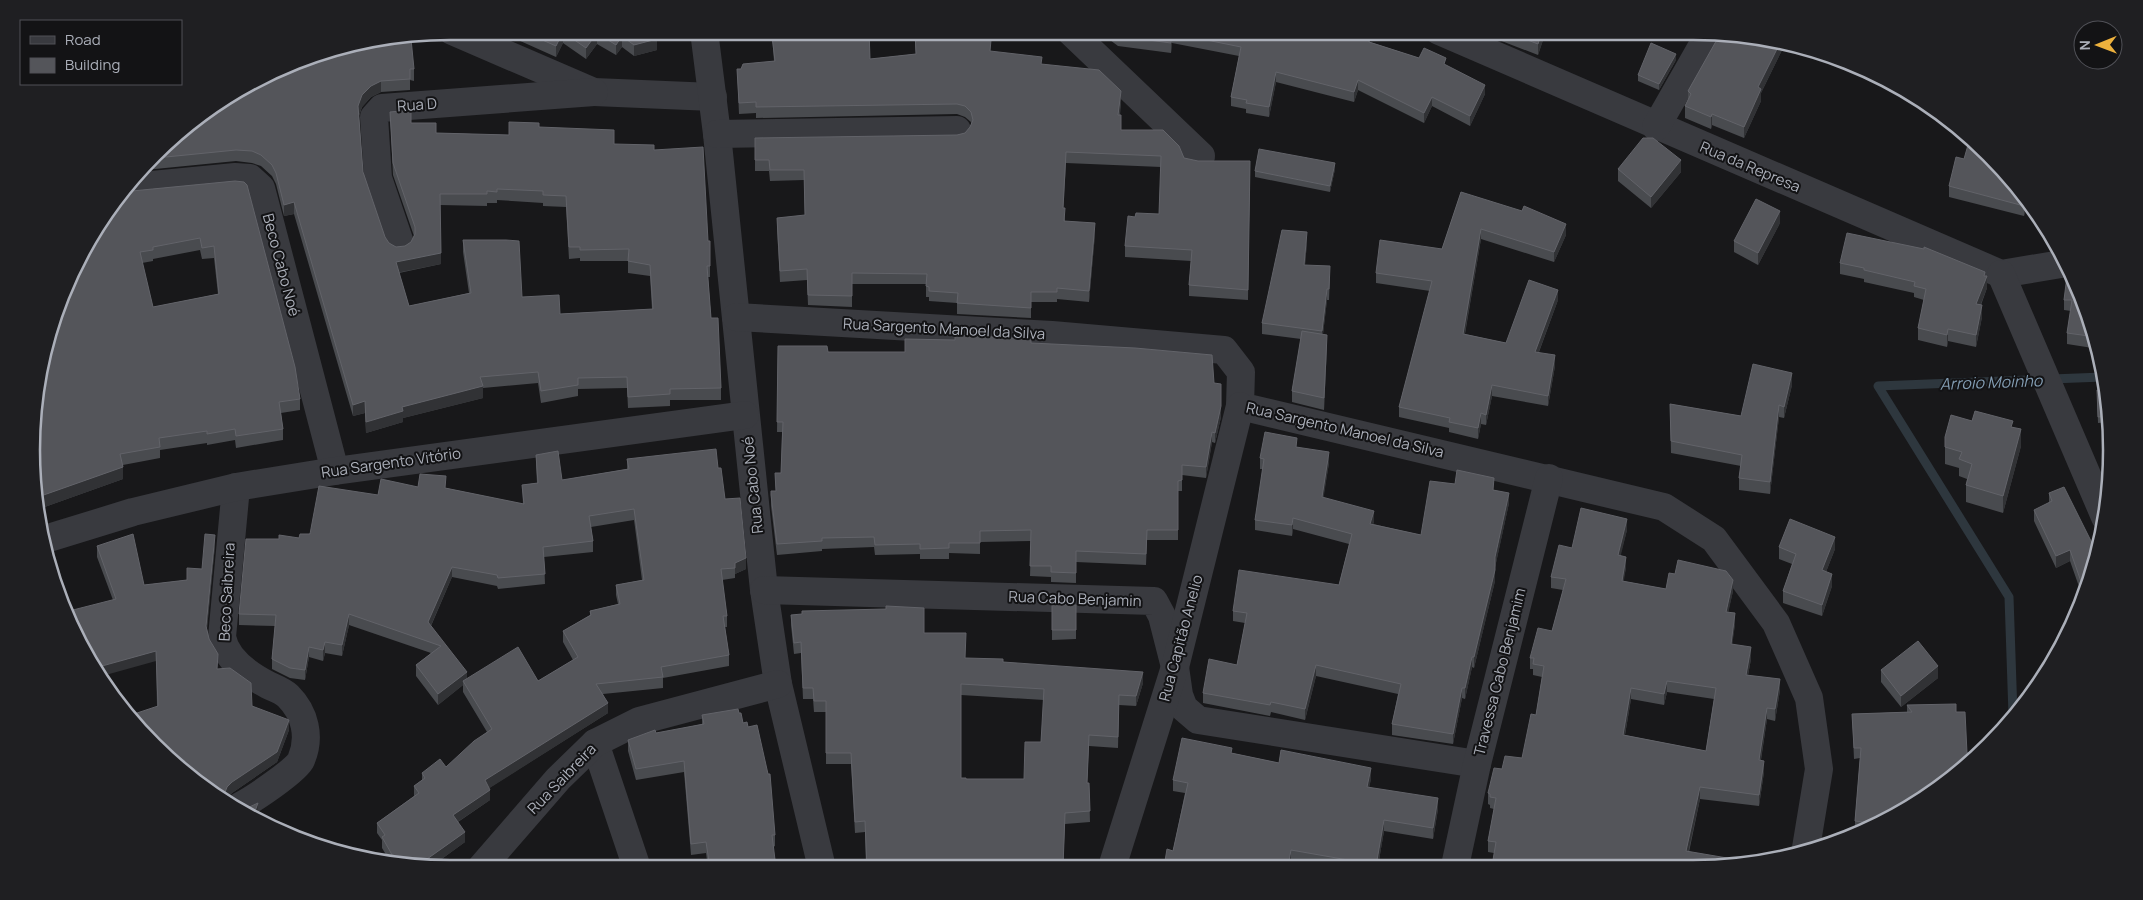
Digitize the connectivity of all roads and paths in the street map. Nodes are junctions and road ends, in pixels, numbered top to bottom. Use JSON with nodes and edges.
{"nodes":[{"id":1,"x":473,"y":40,"type":"edge"},
{"id":2,"x":705,"y":40,"type":"edge"},
{"id":3,"x":1079,"y":40,"type":"edge"},
{"id":4,"x":1459,"y":40,"type":"edge"},
{"id":5,"x":1705,"y":40,"type":"edge"},
{"id":6,"x":594,"y":92,"type":"junction"},
{"id":7,"x":713,"y":97,"type":"junction"},
{"id":8,"x":1656,"y":127,"type":"junction"},
{"id":9,"x":957,"y":130,"type":"dead end"},
{"id":10,"x":718,"y":134,"type":"junction"},
{"id":11,"x":1201,"y":156,"type":"dead end"},
{"id":12,"x":136,"y":186,"type":"edge"},
{"id":13,"x":400,"y":243,"type":"dead end"},
{"id":14,"x":2059,"y":264,"type":"edge"},
{"id":15,"x":2001,"y":274,"type":"junction"},
{"id":16,"x":736,"y":317,"type":"junction"},
{"id":17,"x":1240,"y":406,"type":"junction"},
{"id":18,"x":746,"y":415,"type":"junction"},
{"id":19,"x":335,"y":471,"type":"junction"},
{"id":20,"x":1549,"y":478,"type":"junction"},
{"id":21,"x":236,"y":487,"type":"junction"},
{"id":22,"x":2099,"y":503,"type":"edge"},
{"id":23,"x":50,"y":538,"type":"edge"},
{"id":24,"x":764,"y":590,"type":"junction"},
{"id":25,"x":1175,"y":667,"type":"junction"},
{"id":26,"x":778,"y":684,"type":"junction"},
{"id":27,"x":595,"y":742,"type":"junction"},
{"id":28,"x":1477,"y":764,"type":"junction"},
{"id":29,"x":244,"y":804,"type":"edge"},
{"id":30,"x":1807,"y":844,"type":"edge"},
{"id":31,"x":488,"y":860,"type":"edge"},
{"id":32,"x":635,"y":860,"type":"edge"},
{"id":33,"x":820,"y":860,"type":"edge"},
{"id":34,"x":1114,"y":860,"type":"edge"},
{"id":35,"x":1456,"y":860,"type":"edge"}],
"edges":[{"from":1,"to":6,"type":"street"},
{"from":2,"to":7,"type":"street","name":"Rua Cabo Noé"},
{"from":3,"to":11,"type":"street"},
{"from":4,"to":8,"type":"street","name":"Rua da Represa"},
{"from":5,"to":8,"type":"street"},
{"from":6,"to":7,"type":"street"},
{"from":6,"to":13,"type":"street","name":"Rua D"},
{"from":7,"to":10,"type":"street","name":"Rua Cabo Noé"},
{"from":8,"to":15,"type":"street","name":"Rua da Represa"},
{"from":9,"to":10,"type":"street"},
{"from":10,"to":16,"type":"street","name":"Rua Cabo Noé"},
{"from":12,"to":19,"type":"street","name":"Beco Cabo Noé"},
{"from":14,"to":15,"type":"street"},
{"from":15,"to":22,"type":"street"},
{"from":16,"to":17,"type":"street","name":"Rua Sargento Manoel da Silva"},
{"from":16,"to":18,"type":"street","name":"Rua Cabo Noé"},
{"from":17,"to":20,"type":"street","name":"Rua Sargento Manoel da Silva"},
{"from":17,"to":25,"type":"street","name":"Rua Capitão Anelio"},
{"from":18,"to":19,"type":"street","name":"Rua Sargento Vitório"},
{"from":18,"to":24,"type":"street","name":"Rua Cabo Noé"},
{"from":19,"to":21,"type":"street","name":"Rua Sargento Vitório"},
{"from":20,"to":28,"type":"street","name":"Travessa Cabo Benjamim"},
{"from":20,"to":30,"type":"street","name":"Rua Sargento Manoel da Silva"},
{"from":21,"to":23,"type":"street","name":"Rua Sargento Vitório"},
{"from":21,"to":29,"type":"street","name":"Beco Saibreira"},
{"from":24,"to":25,"type":"street","name":"Rua Cabo Benjamin"},
{"from":24,"to":26,"type":"street","name":"Rua Cabo Noé"},
{"from":25,"to":28,"type":"street","name":"Rua Cabo Benjamin"},
{"from":25,"to":34,"type":"street","name":"Rua Capitão Anelio"},
{"from":26,"to":27,"type":"street","name":"Rua Saibreira"},
{"from":26,"to":33,"type":"street","name":"Rua Cabo Noé"},
{"from":27,"to":31,"type":"street","name":"Rua Saibreira"},
{"from":27,"to":32,"type":"street"},
{"from":28,"to":35,"type":"street","name":"Travessa Cabo Benjamim"}]}
